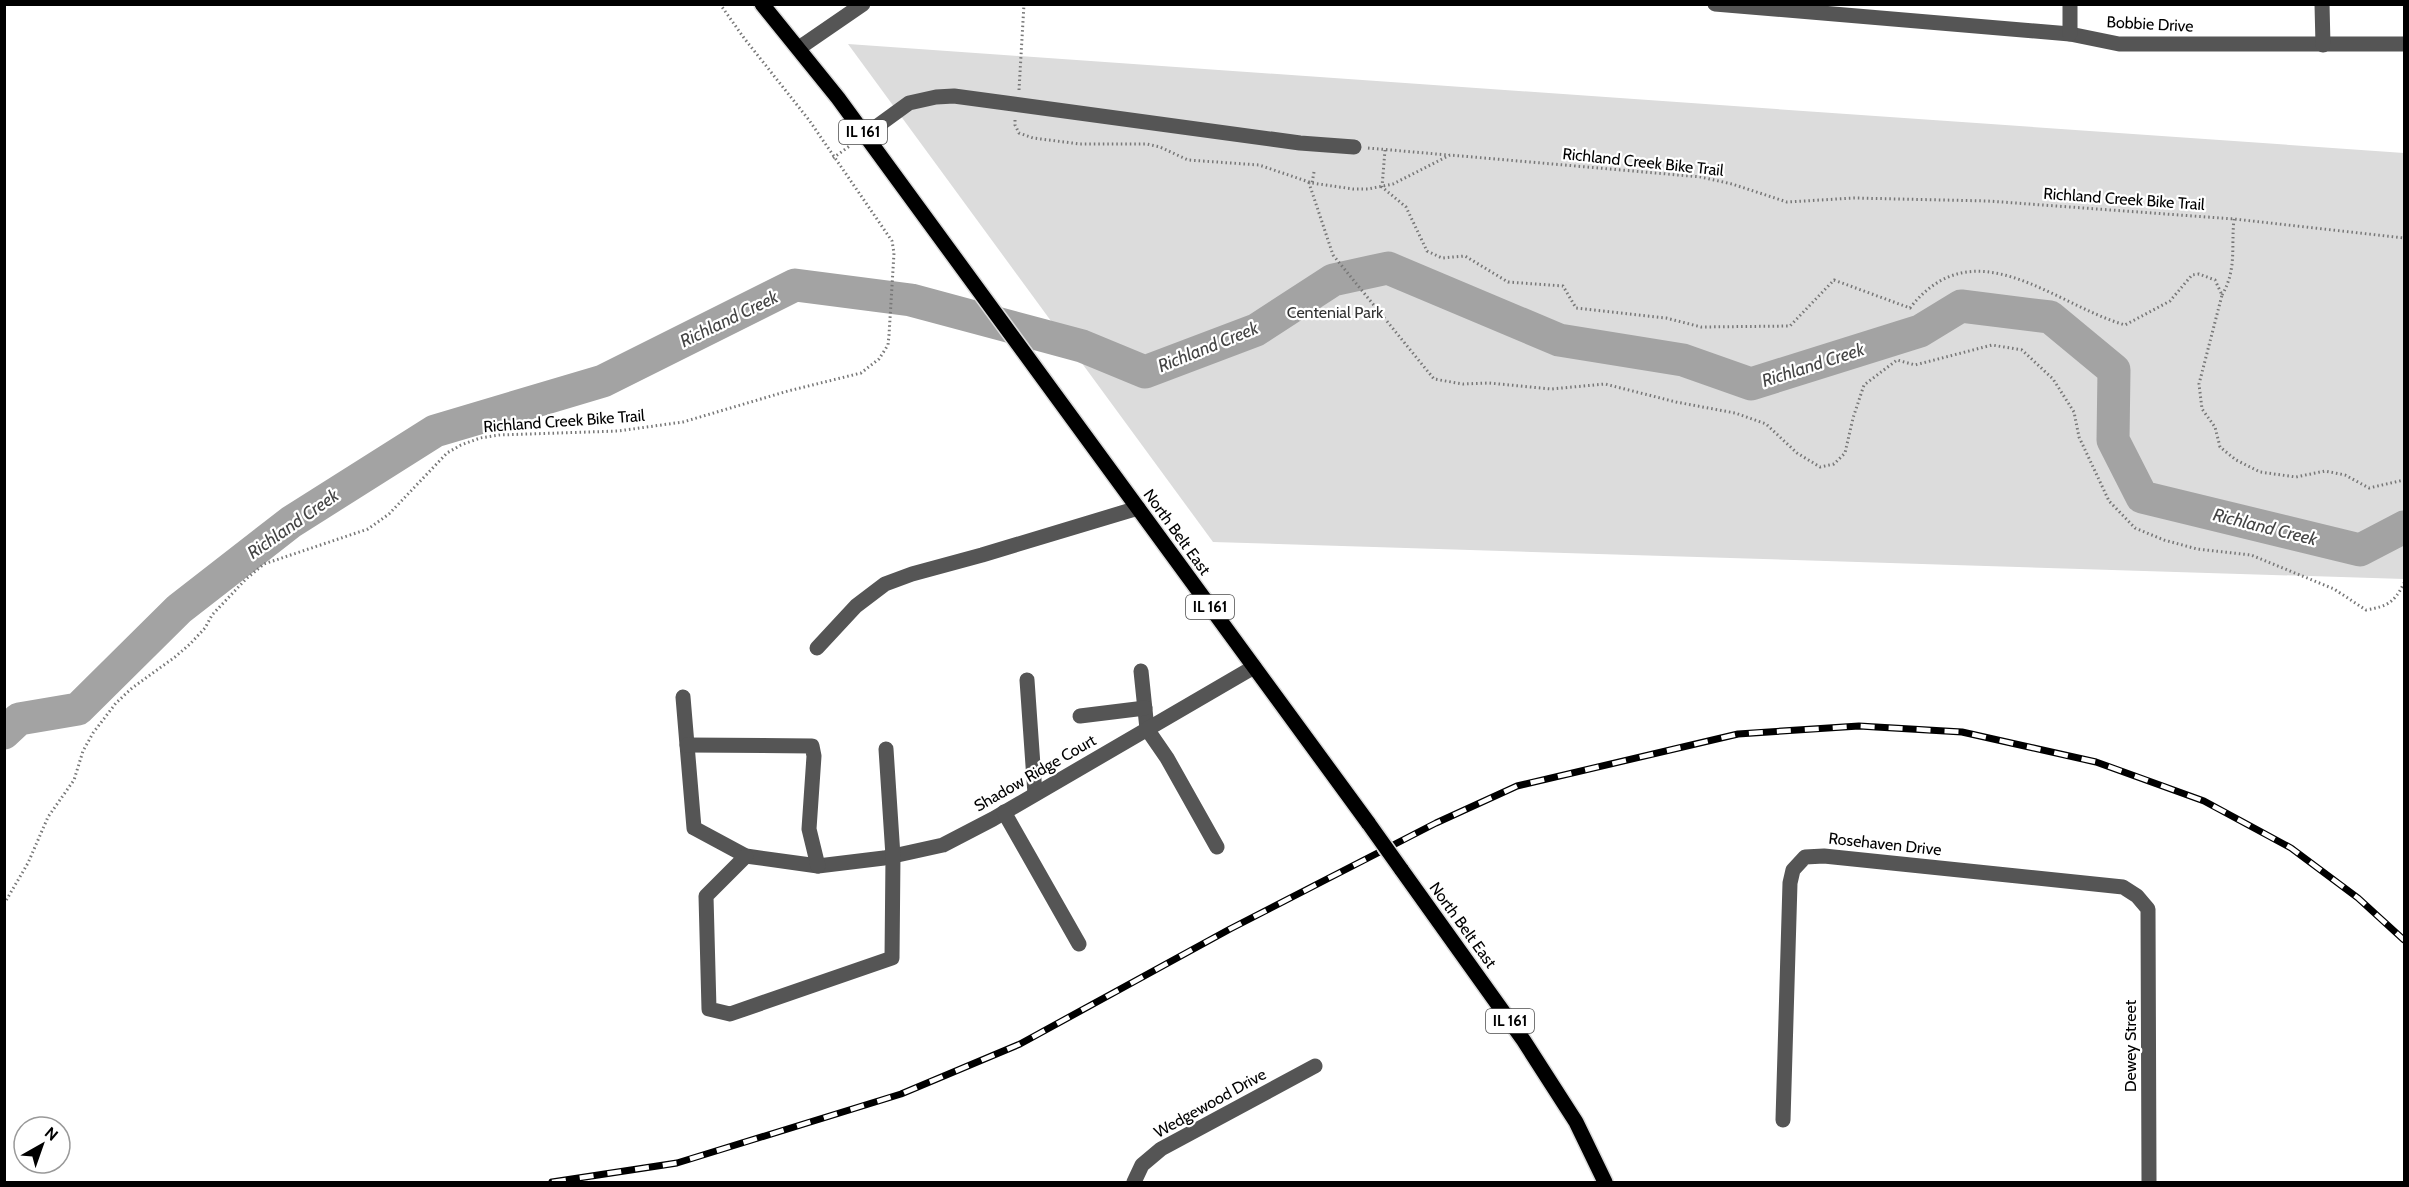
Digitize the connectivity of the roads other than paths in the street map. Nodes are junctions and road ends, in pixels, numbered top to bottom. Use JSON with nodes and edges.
{"nodes":[{"id":1,"x":762,"y":4,"type":"edge"},
{"id":2,"x":863,"y":4,"type":"edge"},
{"id":3,"x":1715,"y":4,"type":"edge"},
{"id":4,"x":2070,"y":4,"type":"edge"},
{"id":5,"x":2322,"y":4,"type":"edge"},
{"id":6,"x":1805,"y":8,"type":"edge"},
{"id":7,"x":2070,"y":34,"type":"junction"},
{"id":8,"x":2404,"y":44,"type":"edge"},
{"id":9,"x":2323,"y":45,"type":"junction"},
{"id":10,"x":799,"y":48,"type":"junction"},
{"id":11,"x":865,"y":135,"type":"junction"},
{"id":12,"x":1354,"y":147,"type":"road end"},
{"id":13,"x":1138,"y":508,"type":"junction"},
{"id":14,"x":817,"y":648,"type":"dead end"},
{"id":15,"x":1254,"y":667,"type":"junction"},
{"id":16,"x":1141,"y":671,"type":"dead end"},
{"id":17,"x":1027,"y":680,"type":"dead end"},
{"id":18,"x":683,"y":697,"type":"dead end"},
{"id":19,"x":1145,"y":708,"type":"junction"},
{"id":20,"x":1080,"y":716,"type":"dead end"},
{"id":21,"x":1147,"y":729,"type":"junction"},
{"id":22,"x":687,"y":745,"type":"junction"},
{"id":23,"x":886,"y":749,"type":"dead end"},
{"id":24,"x":1035,"y":794,"type":"junction"},
{"id":25,"x":1004,"y":812,"type":"junction"},
{"id":26,"x":1217,"y":847,"type":"dead end"},
{"id":27,"x":746,"y":856,"type":"junction"},
{"id":28,"x":893,"y":856,"type":"junction"},
{"id":29,"x":818,"y":866,"type":"junction"},
{"id":30,"x":2148,"y":909,"type":"joint"},
{"id":31,"x":1079,"y":944,"type":"dead end"},
{"id":32,"x":1315,"y":1066,"type":"dead end"},
{"id":33,"x":1783,"y":1120,"type":"dead end"},
{"id":34,"x":1134,"y":1182,"type":"edge"},
{"id":35,"x":1605,"y":1182,"type":"edge"},
{"id":36,"x":2149,"y":1182,"type":"edge"}],
"edges":[{"from":1,"to":10,"type":"main road","name":"North Belt East","number":"IL 161"},
{"from":2,"to":10,"type":"street"},
{"from":3,"to":6,"type":"street","name":"Bobbie Drive"},
{"from":4,"to":7,"type":"street"},
{"from":5,"to":9,"type":"street"},
{"from":6,"to":7,"type":"street","name":"Bobbie Drive"},
{"from":7,"to":9,"type":"street","name":"Bobbie Drive"},
{"from":8,"to":9,"type":"street","name":"Bobbie Drive"},
{"from":10,"to":11,"type":"main road","name":"North Belt East","number":"IL 161"},
{"from":11,"to":12,"type":"street"},
{"from":11,"to":13,"type":"main road","name":"North Belt East","number":"IL 161"},
{"from":13,"to":14,"type":"street"},
{"from":13,"to":15,"type":"main road","name":"North Belt East","number":"IL 161"},
{"from":15,"to":21,"type":"street","name":"Shadow Ridge Court"},
{"from":15,"to":35,"type":"main road","name":"North Belt East","number":"IL 161","bridge":true},
{"from":16,"to":19,"type":"street"},
{"from":17,"to":24,"type":"street"},
{"from":18,"to":22,"type":"street"},
{"from":19,"to":20,"type":"street"},
{"from":19,"to":21,"type":"street"},
{"from":21,"to":24,"type":"street","name":"Shadow Ridge Court"},
{"from":21,"to":26,"type":"street"},
{"from":22,"to":27,"type":"street"},
{"from":22,"to":29,"type":"street"},
{"from":23,"to":28,"type":"street"},
{"from":24,"to":25,"type":"street","name":"Shadow Ridge Court"},
{"from":25,"to":28,"type":"street","name":"Shadow Ridge Court"},
{"from":25,"to":31,"type":"street"},
{"from":27,"to":28,"type":"street"},
{"from":27,"to":29,"type":"street","name":"Shadow Ridge Court"},
{"from":28,"to":29,"type":"street","name":"Shadow Ridge Court"},
{"from":30,"to":33,"type":"street","name":"Rosehaven Drive"},
{"from":30,"to":36,"type":"street","name":"Dewey Street"},
{"from":32,"to":34,"type":"street","name":"Wedgewood Drive"}]}
